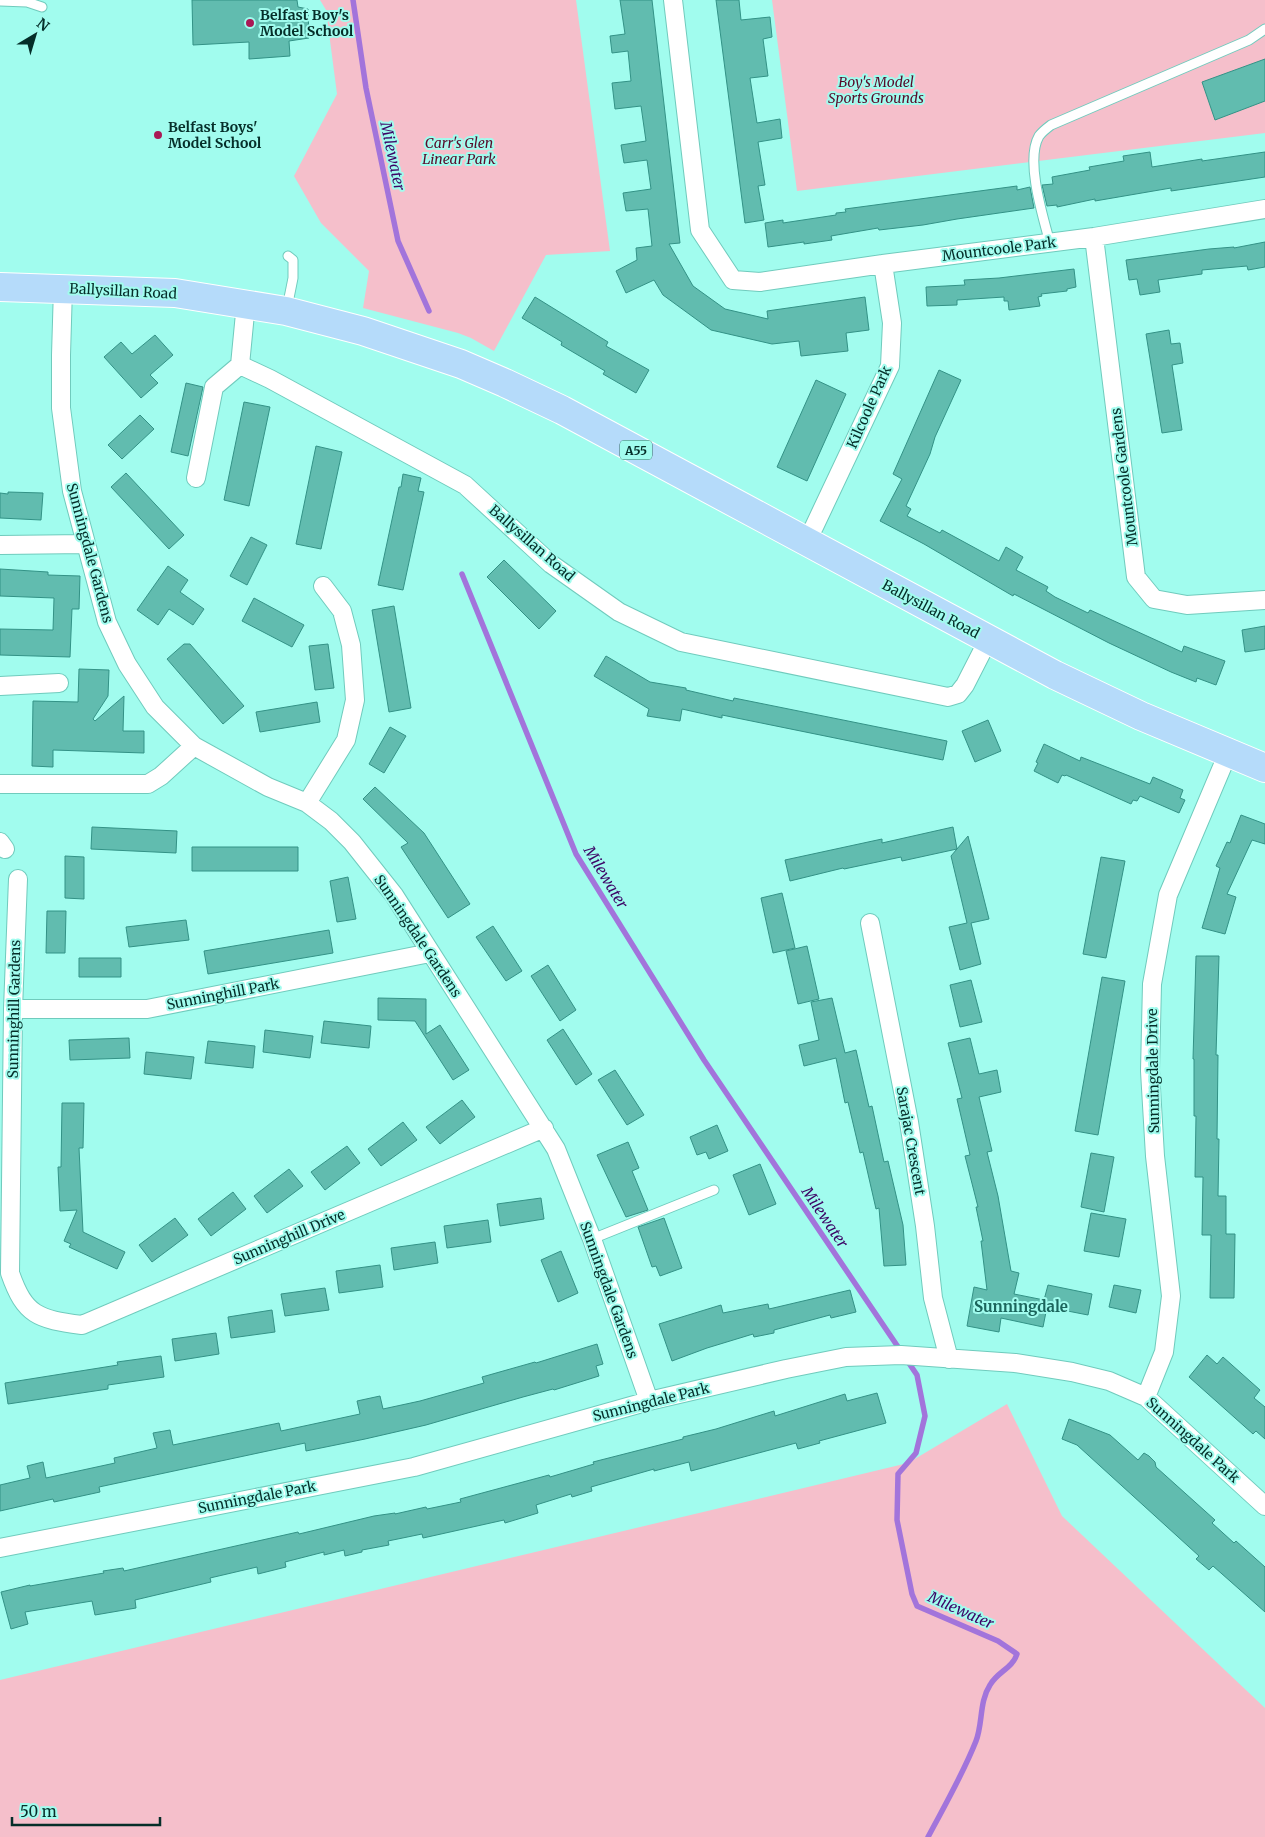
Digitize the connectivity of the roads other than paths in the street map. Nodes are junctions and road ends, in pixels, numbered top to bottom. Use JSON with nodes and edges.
{"nodes":[{"id":1,"x":673,"y":0,"type":"edge"},
{"id":2,"x":0,"y":1,"type":"edge"},
{"id":3,"x":42,"y":7,"type":"dead end"},
{"id":4,"x":1265,"y":29,"type":"edge"},
{"id":5,"x":1265,"y":209,"type":"edge"},
{"id":6,"x":1094,"y":237,"type":"junction"},
{"id":7,"x":1050,"y":243,"type":"junction"},
{"id":8,"x":288,"y":256,"type":"dead end"},
{"id":9,"x":883,"y":264,"type":"junction"},
{"id":10,"x":0,"y":287,"type":"edge"},
{"id":11,"x":64,"y":288,"type":"junction"},
{"id":12,"x":246,"y":303,"type":"junction"},
{"id":13,"x":286,"y":311,"type":"junction"},
{"id":14,"x":240,"y":365,"type":"junction"},
{"id":15,"x":196,"y":478,"type":"dead end"},
{"id":16,"x":804,"y":541,"type":"junction"},
{"id":17,"x":0,"y":544,"type":"edge"},
{"id":18,"x":86,"y":544,"type":"junction"},
{"id":19,"x":323,"y":586,"type":"dead end"},
{"id":20,"x":1265,"y":600,"type":"edge"},
{"id":21,"x":988,"y":640,"type":"junction"},
{"id":22,"x":58,"y":683,"type":"dead end"},
{"id":23,"x":0,"y":686,"type":"edge"},
{"id":24,"x":194,"y":746,"type":"junction"},
{"id":25,"x":1228,"y":753,"type":"junction"},
{"id":26,"x":1265,"y":768,"type":"edge"},
{"id":27,"x":0,"y":784,"type":"edge"},
{"id":28,"x":307,"y":803,"type":"junction"},
{"id":29,"x":18,"y":879,"type":"dead end"},
{"id":30,"x":870,"y":923,"type":"dead end"},
{"id":31,"x":430,"y":953,"type":"junction"},
{"id":32,"x":13,"y":1009,"type":"junction"},
{"id":33,"x":544,"y":1128,"type":"junction"},
{"id":34,"x":714,"y":1190,"type":"dead end"},
{"id":35,"x":592,"y":1239,"type":"junction"},
{"id":36,"x":32,"y":1313,"type":"joint"},
{"id":37,"x":949,"y":1359,"type":"junction"},
{"id":38,"x":1146,"y":1397,"type":"junction"},
{"id":39,"x":649,"y":1401,"type":"junction"},
{"id":40,"x":1265,"y":1506,"type":"edge"},
{"id":41,"x":0,"y":1548,"type":"edge"}],
"edges":[{"from":1,"to":9,"type":"street","name":"Mountcoole Park"},
{"from":2,"to":3,"type":"lane"},
{"from":4,"to":7,"type":"lane"},
{"from":5,"to":6,"type":"street","name":"Mountcoole Park"},
{"from":6,"to":7,"type":"street","name":"Mountcoole Park"},
{"from":6,"to":20,"type":"street","name":"Mountcoole Gardens"},
{"from":7,"to":9,"type":"street","name":"Mountcoole Park"},
{"from":8,"to":13,"type":"lane"},
{"from":9,"to":16,"type":"street","name":"Kilcoole Park"},
{"from":10,"to":11,"type":"highway","name":"Ballysillan Road","number":"A55"},
{"from":11,"to":12,"type":"highway","name":"Ballysillan Road","number":"A55"},
{"from":11,"to":18,"type":"street","name":"Sunningdale Gardens"},
{"from":12,"to":13,"type":"highway","name":"Ballysillan Road","number":"A55"},
{"from":12,"to":14,"type":"street"},
{"from":13,"to":16,"type":"highway","name":"Ballysillan Road","number":"A55"},
{"from":14,"to":15,"type":"street"},
{"from":14,"to":21,"type":"street","name":"Ballysillan Road"},
{"from":16,"to":21,"type":"highway","name":"Ballysillan Road","number":"A55"},
{"from":17,"to":18,"type":"street"},
{"from":18,"to":24,"type":"street","name":"Sunningdale Gardens"},
{"from":19,"to":28,"type":"street"},
{"from":21,"to":25,"type":"highway","name":"Ballysillan Road","number":"A55"},
{"from":22,"to":23,"type":"street"},
{"from":24,"to":27,"type":"street"},
{"from":24,"to":28,"type":"street","name":"Sunningdale Gardens"},
{"from":25,"to":26,"type":"highway","name":"Ballysillan Road","number":"A55"},
{"from":25,"to":38,"type":"street","name":"Sunningdale Drive"},
{"from":28,"to":31,"type":"street","name":"Sunningdale Gardens"},
{"from":29,"to":32,"type":"street","name":"Sunninghill Gardens"},
{"from":30,"to":37,"type":"street","name":"Sarajac Crescent"},
{"from":31,"to":32,"type":"street","name":"Sunninghill Park"},
{"from":31,"to":33,"type":"street","name":"Sunningdale Gardens"},
{"from":32,"to":36,"type":"street","name":"Sunninghill Gardens"},
{"from":33,"to":35,"type":"street","name":"Sunningdale Gardens"},
{"from":33,"to":36,"type":"street","name":"Sunninghill Drive"},
{"from":34,"to":35,"type":"lane"},
{"from":35,"to":39,"type":"street","name":"Sunningdale Gardens"},
{"from":37,"to":38,"type":"street","name":"Sunningdale Park"},
{"from":37,"to":39,"type":"street","name":"Sunningdale Park"},
{"from":38,"to":40,"type":"street","name":"Sunningdale Park"},
{"from":39,"to":41,"type":"street","name":"Sunningdale Park"}]}
